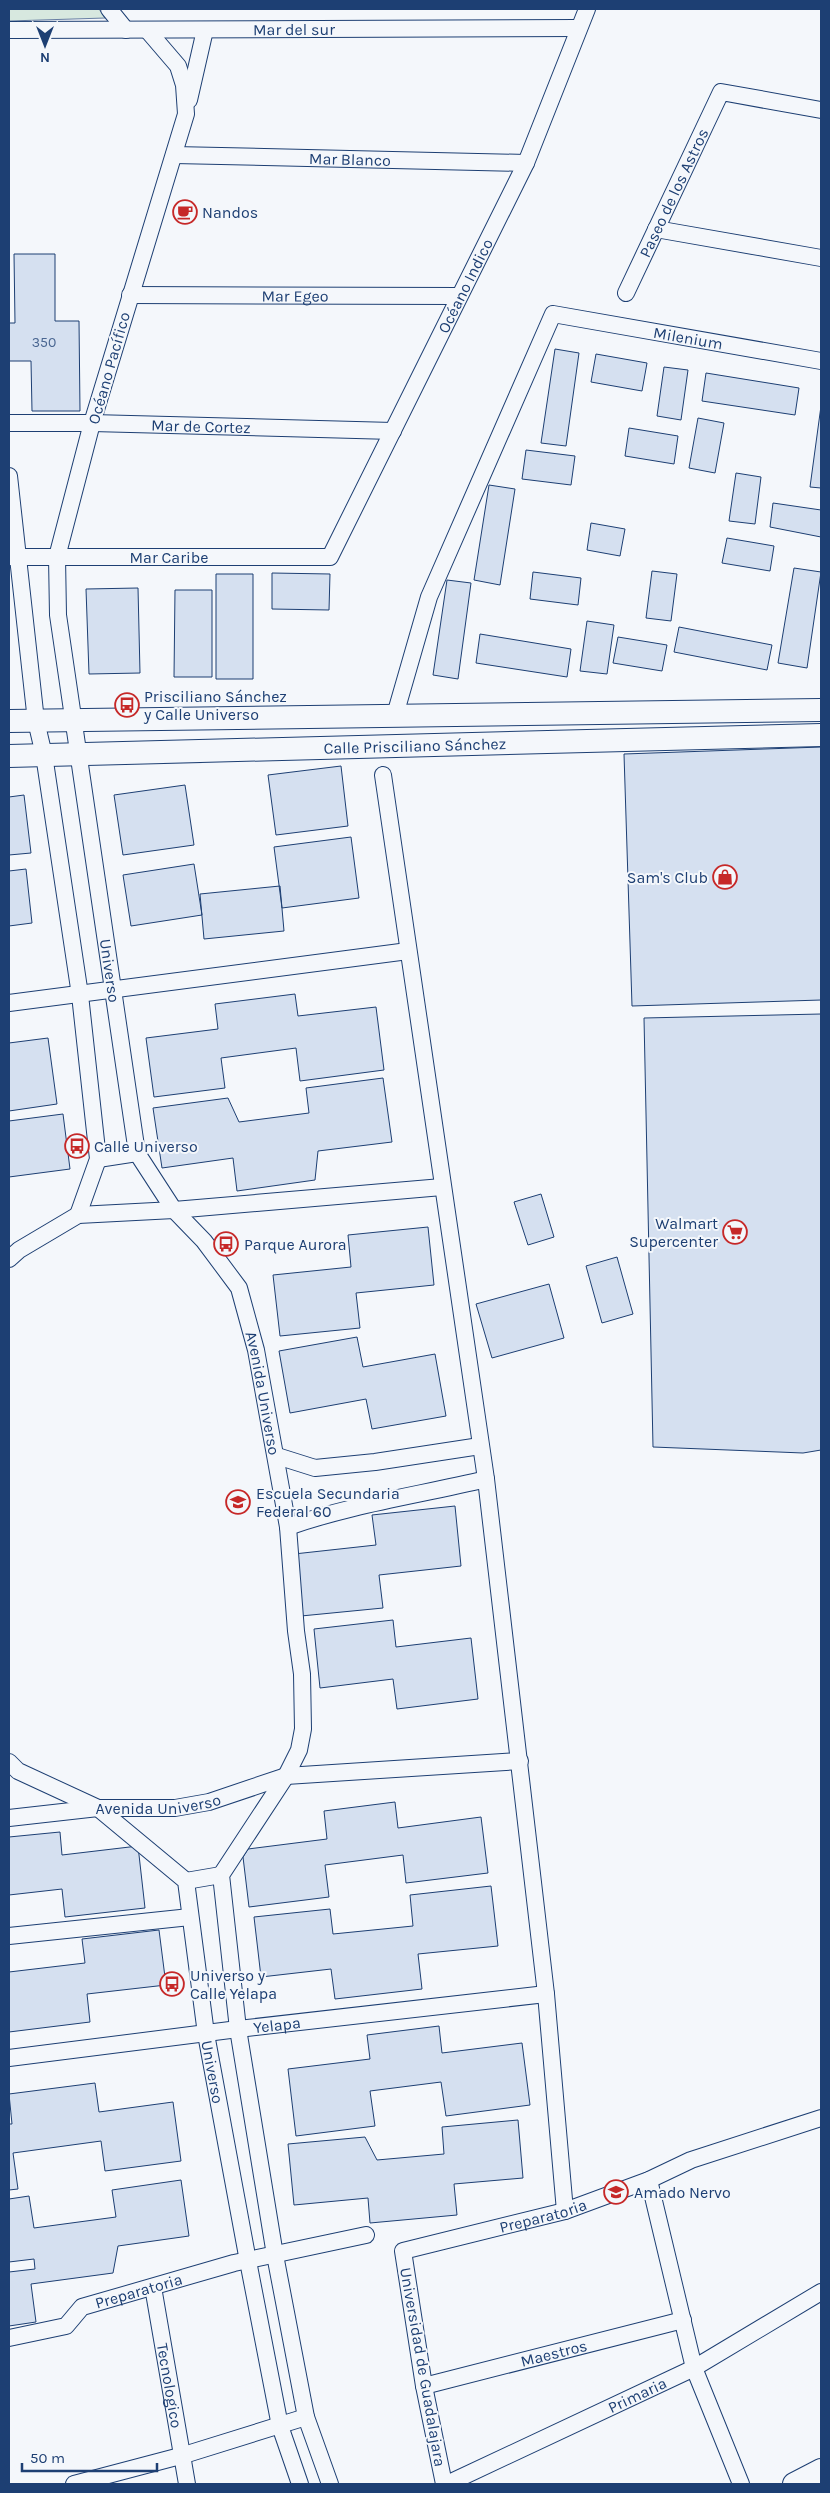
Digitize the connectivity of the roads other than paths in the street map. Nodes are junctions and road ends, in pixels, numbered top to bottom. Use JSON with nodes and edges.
{"nodes":[{"id":1,"x":110,"y":9,"type":"edge"},
{"id":2,"x":587,"y":9,"type":"edge"},
{"id":3,"x":578,"y":28,"type":"junction"},
{"id":4,"x":9,"y":30,"type":"edge"},
{"id":5,"x":126,"y":30,"type":"junction"},
{"id":6,"x":205,"y":30,"type":"junction"},
{"id":7,"x":148,"y":31,"type":"junction"},
{"id":8,"x":821,"y":110,"type":"edge"},
{"id":9,"x":186,"y":114,"type":"junction"},
{"id":10,"x":174,"y":155,"type":"junction"},
{"id":11,"x":526,"y":163,"type":"junction"},
{"id":12,"x":656,"y":229,"type":"junction"},
{"id":13,"x":821,"y":258,"type":"edge"},
{"id":14,"x":626,"y":293,"type":"dead end"},
{"id":15,"x":130,"y":295,"type":"junction"},
{"id":16,"x":459,"y":296,"type":"junction"},
{"id":17,"x":821,"y":361,"type":"edge"},
{"id":18,"x":9,"y":423,"type":"edge"},
{"id":19,"x":92,"y":423,"type":"junction"},
{"id":20,"x":393,"y":430,"type":"junction"},
{"id":21,"x":9,"y":476,"type":"edge"},
{"id":22,"x":330,"y":556,"type":"joint"},
{"id":23,"x":13,"y":557,"type":"edge"},
{"id":24,"x":57,"y":557,"type":"junction"},
{"id":25,"x":821,"y":710,"type":"edge"},
{"id":26,"x":395,"y":715,"type":"junction"},
{"id":27,"x":73,"y":720,"type":"junction"},
{"id":28,"x":9,"y":721,"type":"edge"},
{"id":29,"x":36,"y":721,"type":"junction"},
{"id":30,"x":821,"y":735,"type":"edge"},
{"id":31,"x":79,"y":753,"type":"junction"},
{"id":32,"x":44,"y":755,"type":"junction"},
{"id":33,"x":9,"y":756,"type":"edge"},
{"id":34,"x":383,"y":775,"type":"dead end"},
{"id":35,"x":408,"y":951,"type":"junction"},
{"id":36,"x":114,"y":990,"type":"junction"},
{"id":37,"x":80,"y":995,"type":"junction"},
{"id":38,"x":9,"y":1003,"type":"edge"},
{"id":39,"x":137,"y":1152,"type":"junction"},
{"id":40,"x":98,"y":1159,"type":"junction"},
{"id":41,"x":442,"y":1187,"type":"junction"},
{"id":42,"x":174,"y":1210,"type":"junction"},
{"id":43,"x":78,"y":1215,"type":"junction"},
{"id":44,"x":12,"y":1252,"type":"edge"},
{"id":45,"x":480,"y":1446,"type":"junction"},
{"id":46,"x":277,"y":1456,"type":"junction"},
{"id":47,"x":486,"y":1478,"type":"junction"},
{"id":48,"x":288,"y":1527,"type":"junction"},
{"id":49,"x":520,"y":1761,"type":"junction"},
{"id":50,"x":9,"y":1762,"type":"edge"},
{"id":51,"x":286,"y":1776,"type":"junction"},
{"id":52,"x":98,"y":1808,"type":"junction"},
{"id":53,"x":9,"y":1818,"type":"edge"},
{"id":54,"x":221,"y":1875,"type":"junction"},
{"id":55,"x":186,"y":1881,"type":"junction"},
{"id":56,"x":190,"y":1916,"type":"junction"},
{"id":57,"x":9,"y":1936,"type":"edge"},
{"id":58,"x":546,"y":1994,"type":"junction"},
{"id":59,"x":238,"y":2029,"type":"junction"},
{"id":60,"x":206,"y":2034,"type":"junction"},
{"id":61,"x":9,"y":2058,"type":"edge"},
{"id":62,"x":821,"y":2118,"type":"edge"},
{"id":63,"x":649,"y":2180,"type":"junction"},
{"id":64,"x":565,"y":2211,"type":"junction"},
{"id":65,"x":366,"y":2235,"type":"dead end"},
{"id":66,"x":403,"y":2251,"type":"joint"},
{"id":67,"x":275,"y":2255,"type":"junction"},
{"id":68,"x":248,"y":2261,"type":"junction"},
{"id":69,"x":153,"y":2287,"type":"junction"},
{"id":70,"x":821,"y":2292,"type":"edge"},
{"id":71,"x":683,"y":2320,"type":"junction"},
{"id":72,"x":9,"y":2338,"type":"edge"},
{"id":73,"x":694,"y":2368,"type":"junction"},
{"id":74,"x":424,"y":2386,"type":"junction"},
{"id":75,"x":306,"y":2417,"type":"junction"},
{"id":76,"x":280,"y":2426,"type":"junction"},
{"id":77,"x":184,"y":2455,"type":"junction"},
{"id":78,"x":821,"y":2470,"type":"edge"},
{"id":79,"x":74,"y":2484,"type":"edge"},
{"id":80,"x":187,"y":2484,"type":"edge"},
{"id":81,"x":300,"y":2484,"type":"edge"},
{"id":82,"x":330,"y":2484,"type":"edge"},
{"id":83,"x":445,"y":2484,"type":"edge"},
{"id":84,"x":741,"y":2484,"type":"edge"},
{"id":85,"x":794,"y":2484,"type":"edge"}],
"edges":[{"from":1,"to":5,"type":"street"},
{"from":2,"to":3,"type":"street","name":"Océano Indico"},
{"from":3,"to":6,"type":"street","name":"Mar del sur"},
{"from":3,"to":11,"type":"street","name":"Océano Indico"},
{"from":4,"to":5,"type":"street","name":"Mar del sur"},
{"from":5,"to":7,"type":"street","name":"Mar del sur"},
{"from":6,"to":7,"type":"street","name":"Mar del sur"},
{"from":6,"to":9,"type":"street"},
{"from":7,"to":9,"type":"street","name":"Océano Pacífico"},
{"from":8,"to":12,"type":"street","name":"Paseo de los Astros"},
{"from":9,"to":10,"type":"street","name":"Océano Pacífico"},
{"from":10,"to":11,"type":"street","name":"Mar Blanco"},
{"from":10,"to":15,"type":"street","name":"Océano Pacífico"},
{"from":11,"to":16,"type":"street","name":"Océano Indico"},
{"from":12,"to":13,"type":"street"},
{"from":12,"to":14,"type":"street","name":"Paseo de los Astros"},
{"from":15,"to":16,"type":"street","name":"Mar Egeo"},
{"from":15,"to":19,"type":"street","name":"Océano Pacífico"},
{"from":16,"to":20,"type":"street","name":"Océano Indico"},
{"from":17,"to":26,"type":"street","name":"Milenium"},
{"from":18,"to":19,"type":"street","name":"Mar de Cortez"},
{"from":19,"to":20,"type":"street","name":"Mar de Cortez"},
{"from":19,"to":24,"type":"street","name":"Océano Pacífico"},
{"from":20,"to":22,"type":"street","name":"Océano Indico"},
{"from":21,"to":23,"type":"street"},
{"from":22,"to":24,"type":"street","name":"Mar Caribe"},
{"from":23,"to":24,"type":"street","name":"Mar Caribe"},
{"from":23,"to":29,"type":"street"},
{"from":24,"to":27,"type":"street","name":"Océano Pacífico"},
{"from":25,"to":26,"type":"main road","name":"Calle Prisciliano Sánchez"},
{"from":26,"to":27,"type":"main road","name":"Calle Prisciliano Sánchez"},
{"from":27,"to":29,"type":"main road","name":"Calle Prisciliano Sánchez"},
{"from":27,"to":31,"type":"street","name":"Universo"},
{"from":28,"to":29,"type":"main road","name":"Calle Prisciliano Sánchez"},
{"from":29,"to":32,"type":"street"},
{"from":30,"to":31,"type":"main road","name":"Calle Prisciliano Sánchez"},
{"from":31,"to":32,"type":"main road","name":"Calle Prisciliano Sánchez"},
{"from":31,"to":36,"type":"street","name":"Universo"},
{"from":32,"to":33,"type":"main road","name":"Calle Prisciliano Sánchez"},
{"from":32,"to":37,"type":"street"},
{"from":34,"to":35,"type":"street"},
{"from":35,"to":36,"type":"street"},
{"from":35,"to":41,"type":"street"},
{"from":36,"to":37,"type":"street"},
{"from":36,"to":39,"type":"street","name":"Universo"},
{"from":37,"to":38,"type":"street"},
{"from":37,"to":40,"type":"street"},
{"from":39,"to":40,"type":"street"},
{"from":39,"to":42,"type":"street","name":"Universo"},
{"from":40,"to":43,"type":"street"},
{"from":41,"to":42,"type":"street"},
{"from":41,"to":45,"type":"street"},
{"from":42,"to":43,"type":"street"},
{"from":42,"to":46,"type":"street","name":"Avenida Universo"},
{"from":43,"to":44,"type":"street"},
{"from":45,"to":46,"type":"street"},
{"from":45,"to":47,"type":"street"},
{"from":46,"to":48,"type":"street","name":"Avenida Universo"},
{"from":47,"to":48,"type":"street"},
{"from":47,"to":49,"type":"street"},
{"from":48,"to":51,"type":"street","name":"Avenida Universo"},
{"from":49,"to":51,"type":"street","name":"Avenida Universo"},
{"from":49,"to":58,"type":"street"},
{"from":50,"to":52,"type":"street","name":"Avenida Universo"},
{"from":51,"to":52,"type":"street","name":"Avenida Universo"},
{"from":51,"to":54,"type":"street"},
{"from":52,"to":53,"type":"street"},
{"from":52,"to":55,"type":"street"},
{"from":54,"to":55,"type":"street"},
{"from":54,"to":59,"type":"street","name":"Universo"},
{"from":55,"to":56,"type":"street","name":"Universo"},
{"from":56,"to":57,"type":"street"},
{"from":56,"to":60,"type":"street","name":"Universo"},
{"from":58,"to":59,"type":"street","name":"Yelapa"},
{"from":58,"to":64,"type":"street"},
{"from":59,"to":60,"type":"street","name":"Yelapa"},
{"from":59,"to":67,"type":"street","name":"Universo"},
{"from":60,"to":61,"type":"street","name":"Yelapa"},
{"from":60,"to":68,"type":"street","name":"Universo"},
{"from":62,"to":63,"type":"street","name":"Preparatoria"},
{"from":63,"to":64,"type":"street","name":"Preparatoria"},
{"from":63,"to":71,"type":"street"},
{"from":64,"to":66,"type":"street","name":"Preparatoria"},
{"from":65,"to":67,"type":"street","name":"Preparatoria"},
{"from":66,"to":74,"type":"street","name":"Universidad de Guadalajara"},
{"from":67,"to":68,"type":"street","name":"Preparatoria"},
{"from":67,"to":75,"type":"street","name":"Universo"},
{"from":68,"to":69,"type":"street","name":"Preparatoria"},
{"from":68,"to":76,"type":"street","name":"Universo"},
{"from":69,"to":72,"type":"street","name":"Preparatoria"},
{"from":69,"to":77,"type":"street","name":"Tecnologico"},
{"from":70,"to":73,"type":"street","name":"Primaria"},
{"from":71,"to":73,"type":"street"},
{"from":71,"to":74,"type":"street","name":"Maestros"},
{"from":73,"to":83,"type":"street","name":"Primaria"},
{"from":73,"to":84,"type":"street"},
{"from":74,"to":83,"type":"street","name":"Universidad de Guadalajara"},
{"from":75,"to":76,"type":"street"},
{"from":75,"to":82,"type":"street","name":"Universo"},
{"from":76,"to":77,"type":"street"},
{"from":76,"to":81,"type":"street","name":"Universo"},
{"from":77,"to":79,"type":"street"},
{"from":77,"to":80,"type":"street","name":"Tecnologico"},
{"from":78,"to":85,"type":"main road"}]}
